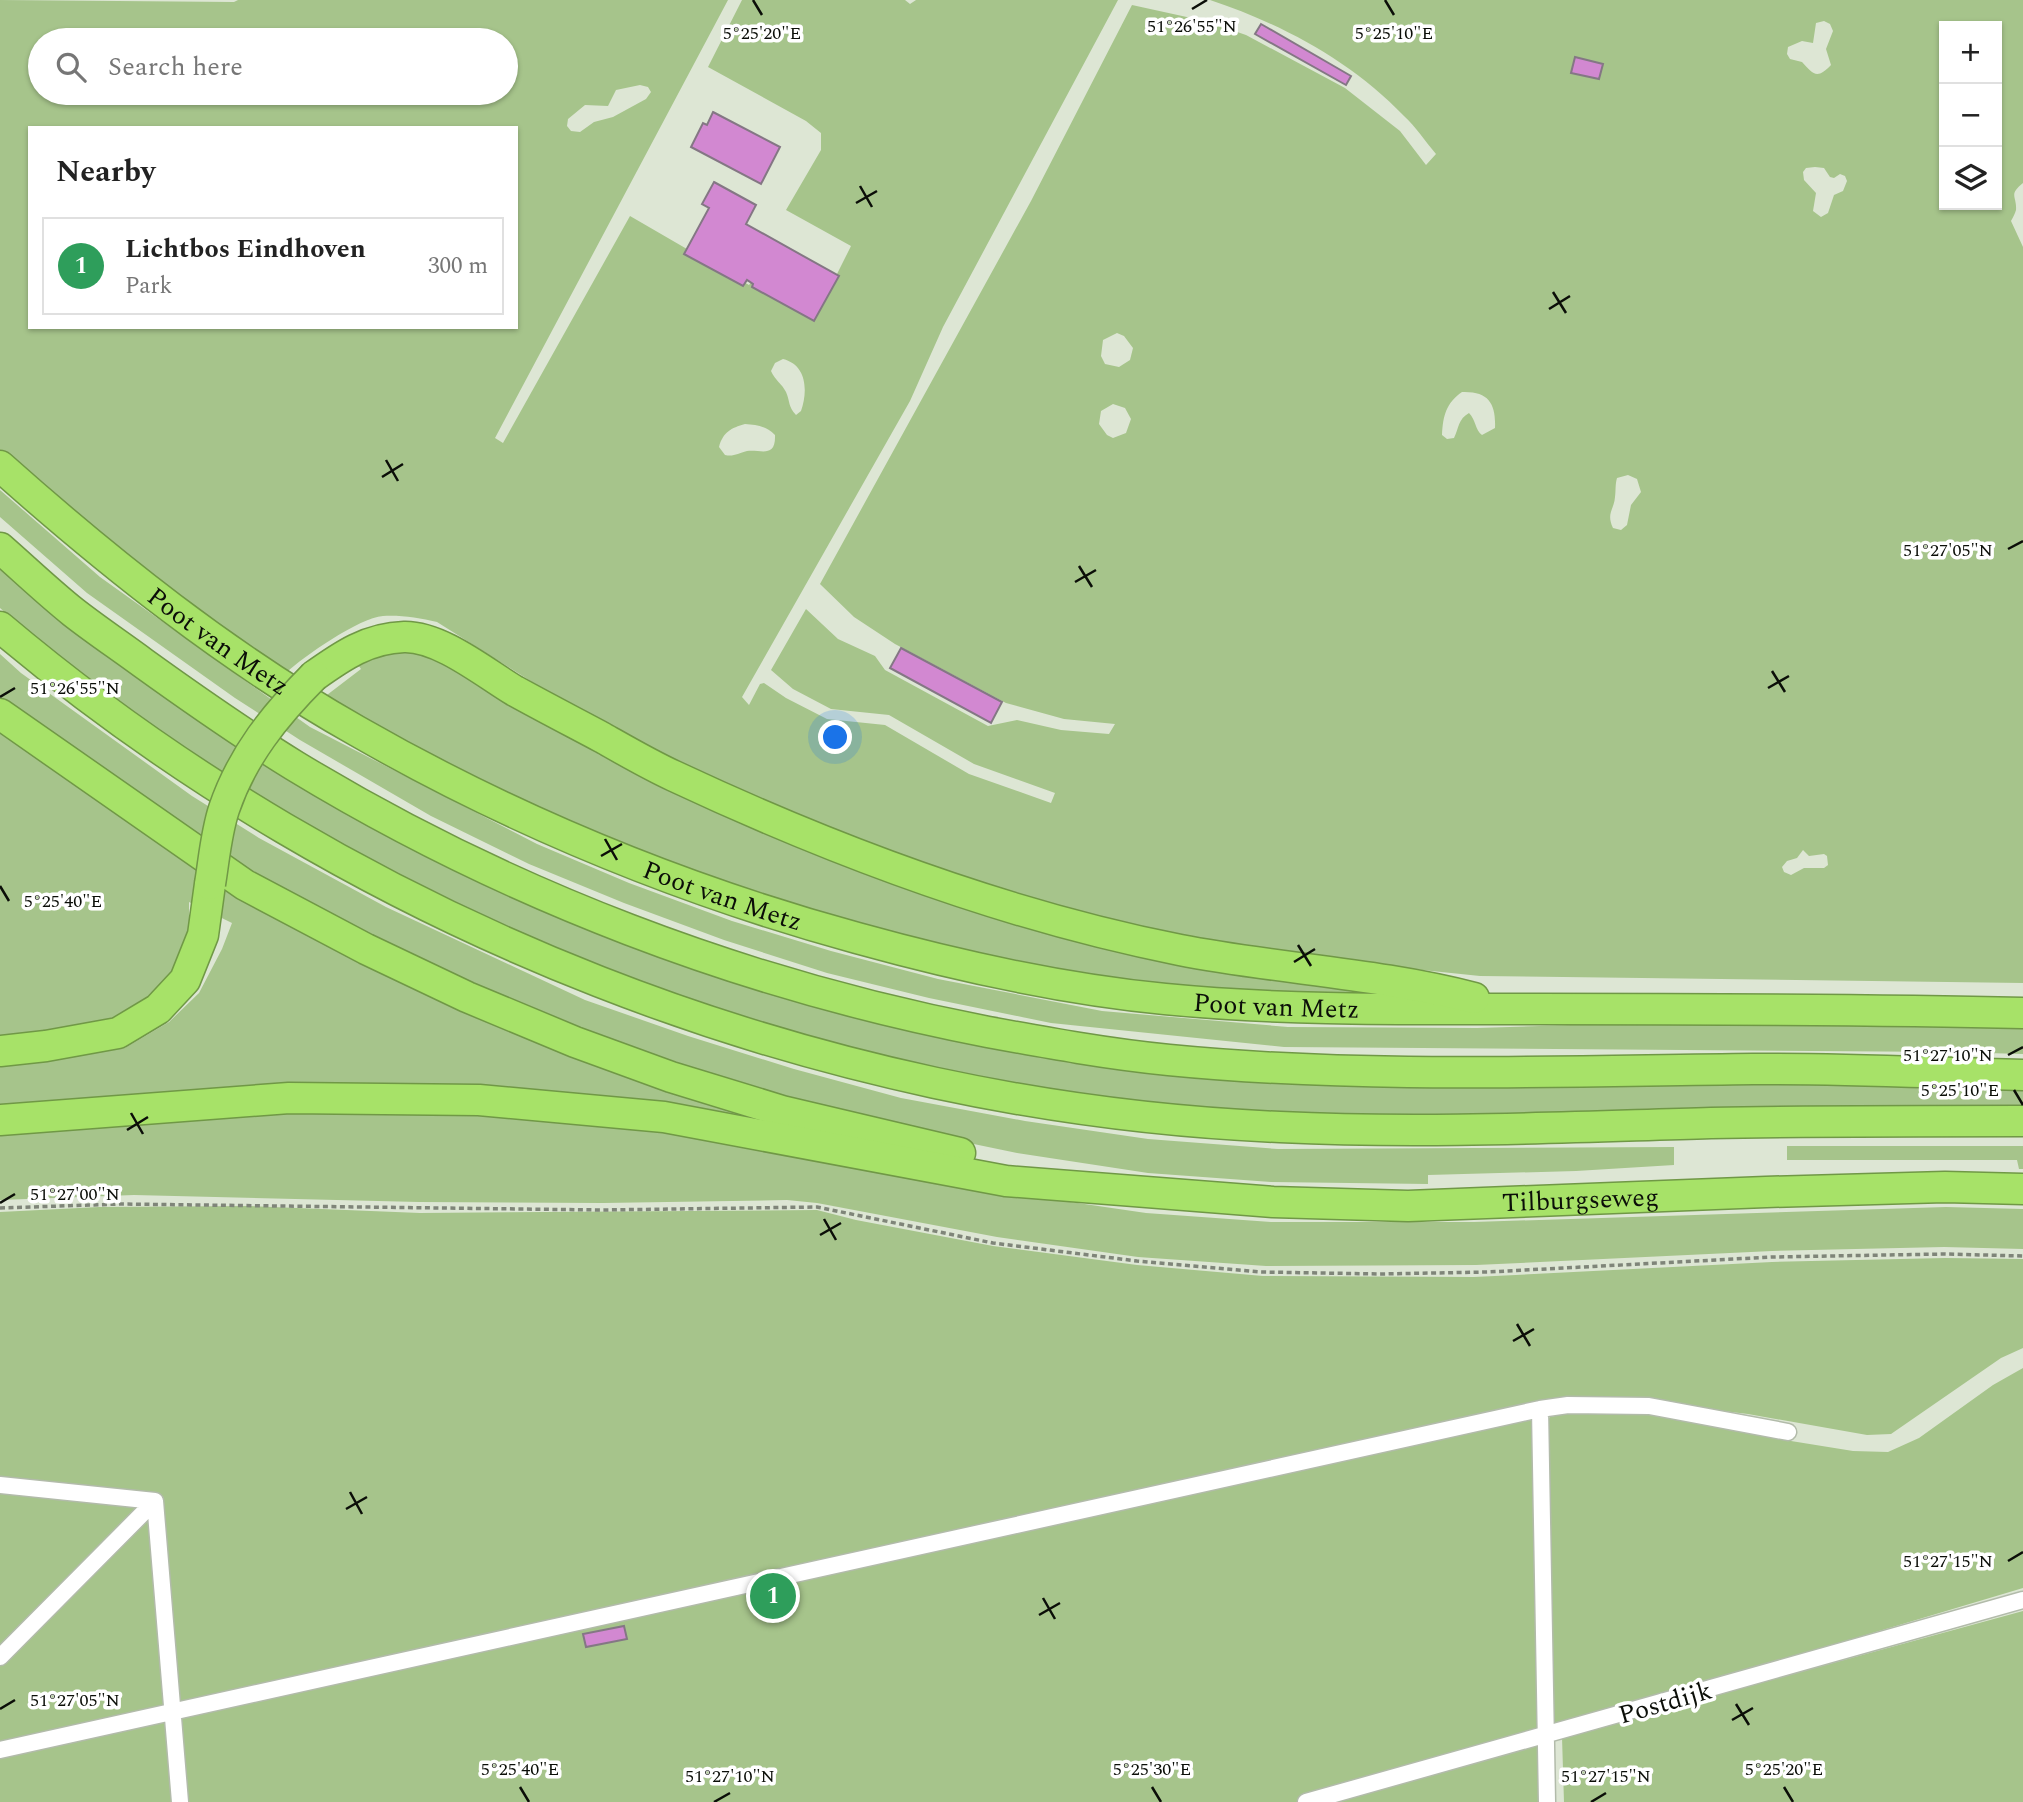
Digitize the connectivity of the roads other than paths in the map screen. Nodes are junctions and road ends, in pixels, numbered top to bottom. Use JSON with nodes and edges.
{"nodes":[{"id":1,"x":0,"y":466,"type":"edge"},
{"id":2,"x":0,"y":548,"type":"edge"},
{"id":3,"x":0,"y":626,"type":"edge"},
{"id":4,"x":0,"y":714,"type":"edge"},
{"id":5,"x":1515,"y":1009,"type":"junction"},
{"id":6,"x":2023,"y":1013,"type":"edge"},
{"id":7,"x":0,"y":1051,"type":"edge"},
{"id":8,"x":2023,"y":1075,"type":"edge"},
{"id":9,"x":0,"y":1120,"type":"edge"},
{"id":10,"x":2023,"y":1121,"type":"edge"},
{"id":11,"x":2023,"y":1189,"type":"edge"},
{"id":12,"x":1138,"y":1191,"type":"junction"},
{"id":13,"x":1540,"y":1409,"type":"junction"},
{"id":14,"x":1788,"y":1432,"type":"dead end"},
{"id":15,"x":0,"y":1485,"type":"edge"},
{"id":16,"x":155,"y":1501,"type":"junction"},
{"id":17,"x":2023,"y":1600,"type":"edge"},
{"id":18,"x":0,"y":1657,"type":"edge"},
{"id":19,"x":173,"y":1711,"type":"junction"},
{"id":20,"x":1548,"y":1736,"type":"junction"},
{"id":21,"x":0,"y":1750,"type":"edge"},
{"id":22,"x":180,"y":1802,"type":"edge"},
{"id":23,"x":1306,"y":1802,"type":"edge"},
{"id":24,"x":1547,"y":1802,"type":"edge"}],
"edges":[{"from":1,"to":5,"type":"highway","name":"Poot van Metz"},
{"from":2,"to":8,"type":"highway"},
{"from":3,"to":10,"type":"highway"},
{"from":4,"to":12,"type":"highway"},
{"from":5,"to":6,"type":"highway"},
{"from":5,"to":7,"type":"highway","bridge":true},
{"from":9,"to":12,"type":"highway"},
{"from":11,"to":12,"type":"highway","name":"Tilburgseweg"},
{"from":13,"to":14,"type":"street"},
{"from":13,"to":19,"type":"street"},
{"from":13,"to":20,"type":"street"},
{"from":15,"to":16,"type":"street"},
{"from":16,"to":18,"type":"street"},
{"from":16,"to":19,"type":"street"},
{"from":17,"to":20,"type":"street","name":"Postdijk"},
{"from":19,"to":21,"type":"street"},
{"from":19,"to":22,"type":"street"},
{"from":20,"to":23,"type":"street","name":"Postdijk"},
{"from":20,"to":24,"type":"street"}]}
